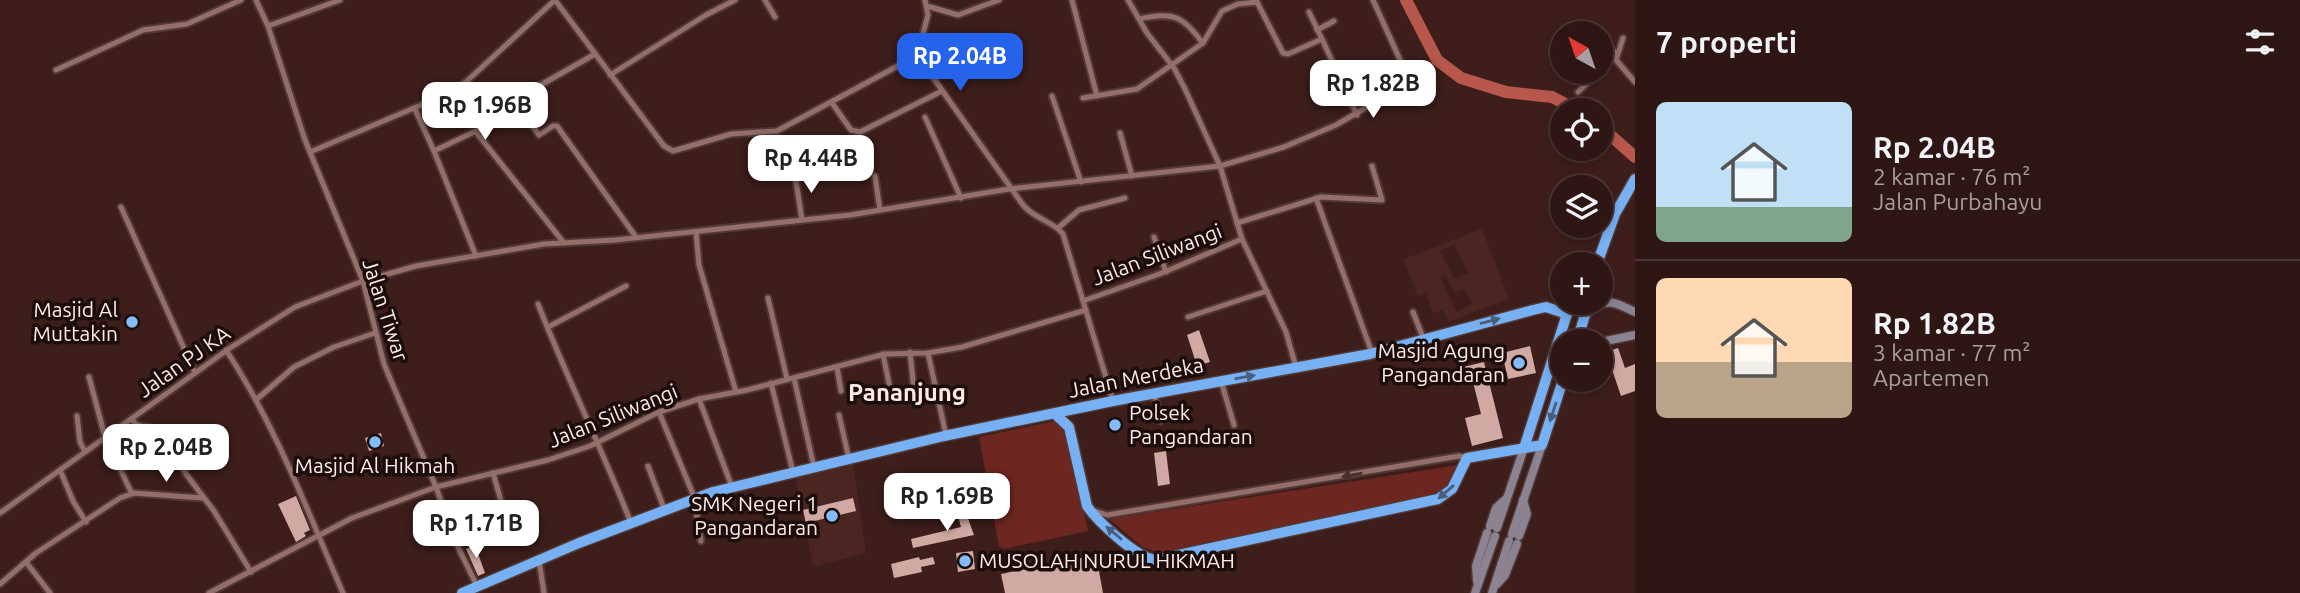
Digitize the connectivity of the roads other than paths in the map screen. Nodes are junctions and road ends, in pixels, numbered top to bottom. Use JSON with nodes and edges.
{"nodes":[{"id":1,"x":241,"y":0,"type":"edge"},
{"id":2,"x":256,"y":0,"type":"edge"},
{"id":3,"x":340,"y":0,"type":"edge"},
{"id":4,"x":735,"y":0,"type":"edge"},
{"id":5,"x":765,"y":0,"type":"edge"},
{"id":6,"x":999,"y":0,"type":"edge"},
{"id":7,"x":1072,"y":0,"type":"edge"},
{"id":8,"x":1128,"y":0,"type":"edge"},
{"id":9,"x":1373,"y":0,"type":"edge"},
{"id":10,"x":1257,"y":1,"type":"edge"},
{"id":11,"x":926,"y":3,"type":"edge"},
{"id":12,"x":1309,"y":12,"type":"dead end"},
{"id":13,"x":775,"y":17,"type":"dead end"},
{"id":14,"x":1139,"y":19,"type":"junction"},
{"id":15,"x":1334,"y":20,"type":"dead end"},
{"id":16,"x":268,"y":26,"type":"junction"},
{"id":17,"x":1317,"y":30,"type":"junction"},
{"id":18,"x":1623,"y":38,"type":"dead end"},
{"id":19,"x":1322,"y":39,"type":"junction"},
{"id":20,"x":1201,"y":40,"type":"junction"},
{"id":21,"x":1614,"y":51,"type":"edge"},
{"id":22,"x":922,"y":53,"type":"junction"},
{"id":23,"x":595,"y":54,"type":"junction"},
{"id":24,"x":1617,"y":54,"type":"junction"},
{"id":25,"x":1614,"y":57,"type":"edge"},
{"id":26,"x":1172,"y":66,"type":"junction"},
{"id":27,"x":56,"y":70,"type":"dead end"},
{"id":28,"x":610,"y":75,"type":"junction"},
{"id":29,"x":1635,"y":82,"type":"edge"},
{"id":30,"x":1586,"y":84,"type":"edge"},
{"id":31,"x":942,"y":91,"type":"junction"},
{"id":32,"x":1578,"y":92,"type":"dead end"},
{"id":33,"x":447,"y":95,"type":"junction"},
{"id":34,"x":1052,"y":96,"type":"dead end"},
{"id":35,"x":1097,"y":96,"type":"junction"},
{"id":36,"x":1083,"y":98,"type":"dead end"},
{"id":37,"x":515,"y":103,"type":"junction"},
{"id":38,"x":832,"y":103,"type":"junction"},
{"id":39,"x":415,"y":109,"type":"junction"},
{"id":40,"x":1357,"y":115,"type":"junction"},
{"id":41,"x":925,"y":117,"type":"dead end"},
{"id":42,"x":461,"y":121,"type":"dead end"},
{"id":43,"x":475,"y":132,"type":"junction"},
{"id":44,"x":1120,"y":133,"type":"dead end"},
{"id":45,"x":434,"y":151,"type":"junction"},
{"id":46,"x":310,"y":152,"type":"junction"},
{"id":47,"x":1220,"y":166,"type":"junction"},
{"id":48,"x":1372,"y":166,"type":"dead end"},
{"id":49,"x":795,"y":175,"type":"dead end"},
{"id":50,"x":875,"y":176,"type":"dead end"},
{"id":51,"x":1132,"y":176,"type":"junction"},
{"id":52,"x":1635,"y":179,"type":"edge"},
{"id":53,"x":1082,"y":182,"type":"junction"},
{"id":54,"x":1009,"y":189,"type":"junction"},
{"id":55,"x":961,"y":198,"type":"junction"},
{"id":56,"x":1125,"y":198,"type":"dead end"},
{"id":57,"x":1315,"y":198,"type":"junction"},
{"id":58,"x":121,"y":206,"type":"dead end"},
{"id":59,"x":880,"y":210,"type":"junction"},
{"id":60,"x":802,"y":220,"type":"junction"},
{"id":61,"x":1237,"y":223,"type":"junction"},
{"id":62,"x":1058,"y":228,"type":"junction"},
{"id":63,"x":696,"y":232,"type":"junction"},
{"id":64,"x":636,"y":237,"type":"junction"},
{"id":65,"x":1154,"y":237,"type":"dead end"},
{"id":66,"x":1242,"y":239,"type":"junction"},
{"id":67,"x":564,"y":243,"type":"junction"},
{"id":68,"x":1601,"y":252,"type":"edge"},
{"id":69,"x":476,"y":256,"type":"junction"},
{"id":70,"x":1166,"y":272,"type":"junction"},
{"id":71,"x":363,"y":281,"type":"junction"},
{"id":72,"x":626,"y":286,"type":"dead end"},
{"id":73,"x":1267,"y":291,"type":"junction"},
{"id":74,"x":768,"y":298,"type":"dead end"},
{"id":75,"x":1083,"y":301,"type":"junction"},
{"id":76,"x":1613,"y":302,"type":"edge"},
{"id":77,"x":538,"y":304,"type":"dead end"},
{"id":78,"x":1550,"y":308,"type":"edge"},
{"id":79,"x":1086,"y":310,"type":"junction"},
{"id":80,"x":1413,"y":312,"type":"dead end"},
{"id":81,"x":1635,"y":312,"type":"edge"},
{"id":82,"x":1567,"y":315,"type":"edge"},
{"id":83,"x":1188,"y":317,"type":"dead end"},
{"id":84,"x":548,"y":327,"type":"junction"},
{"id":85,"x":375,"y":333,"type":"junction"},
{"id":86,"x":1635,"y":335,"type":"edge"},
{"id":87,"x":1424,"y":340,"type":"junction"},
{"id":88,"x":1613,"y":340,"type":"edge"},
{"id":89,"x":226,"y":350,"type":"junction"},
{"id":90,"x":910,"y":352,"type":"junction"},
{"id":91,"x":928,"y":353,"type":"junction"},
{"id":92,"x":1372,"y":353,"type":"junction"},
{"id":93,"x":883,"y":355,"type":"junction"},
{"id":94,"x":837,"y":367,"type":"junction"},
{"id":95,"x":1297,"y":367,"type":"junction"},
{"id":96,"x":195,"y":373,"type":"junction"},
{"id":97,"x":89,"y":377,"type":"dead end"},
{"id":98,"x":791,"y":379,"type":"junction"},
{"id":99,"x":1221,"y":382,"type":"junction"},
{"id":100,"x":771,"y":383,"type":"junction"},
{"id":101,"x":842,"y":391,"type":"dead end"},
{"id":102,"x":736,"y":392,"type":"junction"},
{"id":103,"x":1559,"y":392,"type":"edge"},
{"id":104,"x":891,"y":393,"type":"dead end"},
{"id":105,"x":1154,"y":394,"type":"junction"},
{"id":106,"x":257,"y":399,"type":"junction"},
{"id":107,"x":699,"y":399,"type":"junction"},
{"id":108,"x":915,"y":400,"type":"dead end"},
{"id":109,"x":1113,"y":401,"type":"junction"},
{"id":110,"x":1081,"y":408,"type":"junction"},
{"id":111,"x":659,"y":412,"type":"junction"},
{"id":112,"x":1055,"y":414,"type":"junction"},
{"id":113,"x":839,"y":415,"type":"dead end"},
{"id":114,"x":77,"y":416,"type":"dead end"},
{"id":115,"x":131,"y":419,"type":"junction"},
{"id":116,"x":1161,"y":421,"type":"dead end"},
{"id":117,"x":1234,"y":425,"type":"dead end"},
{"id":118,"x":1069,"y":427,"type":"junction"},
{"id":119,"x":946,"y":436,"type":"junction"},
{"id":120,"x":105,"y":438,"type":"junction"},
{"id":121,"x":599,"y":441,"type":"junction"},
{"id":122,"x":1542,"y":445,"type":"junction"},
{"id":123,"x":1524,"y":448,"type":"junction"},
{"id":124,"x":85,"y":452,"type":"junction"},
{"id":125,"x":1467,"y":458,"type":"junction"},
{"id":126,"x":849,"y":459,"type":"junction"},
{"id":127,"x":648,"y":466,"type":"dead end"},
{"id":128,"x":814,"y":468,"type":"junction"},
{"id":129,"x":61,"y":470,"type":"junction"},
{"id":130,"x":493,"y":473,"type":"junction"},
{"id":131,"x":793,"y":473,"type":"junction"},
{"id":132,"x":436,"y":486,"type":"junction"},
{"id":133,"x":732,"y":488,"type":"junction"},
{"id":134,"x":132,"y":494,"type":"junction"},
{"id":135,"x":202,"y":498,"type":"junction"},
{"id":136,"x":695,"y":499,"type":"junction"},
{"id":137,"x":1087,"y":506,"type":"junction"},
{"id":138,"x":665,"y":510,"type":"junction"},
{"id":139,"x":0,"y":513,"type":"edge"},
{"id":140,"x":506,"y":519,"type":"dead end"},
{"id":141,"x":86,"y":522,"type":"junction"},
{"id":142,"x":631,"y":524,"type":"junction"},
{"id":143,"x":318,"y":534,"type":"junction"},
{"id":144,"x":701,"y":541,"type":"dead end"},
{"id":145,"x":539,"y":560,"type":"junction"},
{"id":146,"x":26,"y":562,"type":"junction"},
{"id":147,"x":251,"y":572,"type":"junction"},
{"id":148,"x":0,"y":584,"type":"edge"},
{"id":149,"x":477,"y":586,"type":"junction"},
{"id":150,"x":1492,"y":591,"type":"edge"},
{"id":151,"x":50,"y":593,"type":"edge"},
{"id":152,"x":209,"y":593,"type":"edge"},
{"id":153,"x":342,"y":593,"type":"edge"},
{"id":154,"x":462,"y":593,"type":"edge"},
{"id":155,"x":544,"y":593,"type":"edge"},
{"id":156,"x":1475,"y":593,"type":"edge"}],
"edges":[{"from":1,"to":27,"type":"street"},
{"from":2,"to":16,"type":"street","name":"Jalan Tiwar"},
{"from":3,"to":16,"type":"street"},
{"from":4,"to":28,"type":"street"},
{"from":5,"to":13,"type":"street"},
{"from":6,"to":11,"type":"street"},
{"from":7,"to":35,"type":"street"},
{"from":8,"to":14,"type":"street"},
{"from":9,"to":40,"type":"street","name":"Jalan PJ KA"},
{"from":10,"to":19,"type":"street"},
{"from":10,"to":20,"type":"street"},
{"from":11,"to":22,"type":"street"},
{"from":12,"to":17,"type":"street"},
{"from":14,"to":20,"type":"street"},
{"from":14,"to":26,"type":"street"},
{"from":15,"to":17,"type":"street"},
{"from":16,"to":46,"type":"street","name":"Jalan Tiwar"},
{"from":17,"to":19,"type":"street"},
{"from":18,"to":24,"type":"street"},
{"from":19,"to":40,"type":"street"},
{"from":20,"to":26,"type":"street"},
{"from":21,"to":24,"type":"street"},
{"from":22,"to":31,"type":"street"},
{"from":22,"to":38,"type":"street"},
{"from":23,"to":28,"type":"street"},
{"from":23,"to":33,"type":"street"},
{"from":23,"to":37,"type":"street"},
{"from":24,"to":25,"type":"street"},
{"from":24,"to":29,"type":"street"},
{"from":26,"to":35,"type":"street"},
{"from":26,"to":47,"type":"street"},
{"from":28,"to":38,"type":"street"},
{"from":30,"to":32,"type":"street"},
{"from":31,"to":38,"type":"street"},
{"from":31,"to":54,"type":"street"},
{"from":33,"to":39,"type":"street"},
{"from":33,"to":42,"type":"street"},
{"from":34,"to":53,"type":"street"},
{"from":35,"to":36,"type":"street"},
{"from":37,"to":43,"type":"street"},
{"from":37,"to":64,"type":"street"},
{"from":39,"to":45,"type":"street"},
{"from":39,"to":46,"type":"street"},
{"from":40,"to":47,"type":"street","name":"Jalan PJ KA"},
{"from":41,"to":55,"type":"street"},
{"from":43,"to":45,"type":"street"},
{"from":43,"to":67,"type":"street"},
{"from":44,"to":51,"type":"street"},
{"from":45,"to":69,"type":"street"},
{"from":46,"to":71,"type":"street","name":"Jalan Tiwar"},
{"from":47,"to":51,"type":"street","name":"Jalan PJ KA"},
{"from":47,"to":61,"type":"street"},
{"from":48,"to":57,"type":"street"},
{"from":49,"to":60,"type":"street"},
{"from":50,"to":59,"type":"street"},
{"from":51,"to":53,"type":"street","name":"Jalan PJ KA"},
{"from":52,"to":68,"type":"highway"},
{"from":53,"to":54,"type":"street","name":"Jalan PJ KA"},
{"from":54,"to":55,"type":"street","name":"Jalan PJ KA"},
{"from":54,"to":62,"type":"street"},
{"from":55,"to":59,"type":"street","name":"Jalan PJ KA"},
{"from":56,"to":62,"type":"street"},
{"from":57,"to":61,"type":"street"},
{"from":57,"to":92,"type":"street"},
{"from":58,"to":96,"type":"street"},
{"from":59,"to":60,"type":"street","name":"Jalan PJ KA"},
{"from":60,"to":63,"type":"street","name":"Jalan PJ KA"},
{"from":61,"to":66,"type":"street"},
{"from":62,"to":75,"type":"street"},
{"from":63,"to":64,"type":"street","name":"Jalan PJ KA"},
{"from":63,"to":102,"type":"street"},
{"from":64,"to":67,"type":"street","name":"Jalan PJ KA"},
{"from":65,"to":70,"type":"street"},
{"from":66,"to":70,"type":"street","name":"Jalan Siliwangi"},
{"from":66,"to":73,"type":"street"},
{"from":67,"to":69,"type":"street","name":"Jalan PJ KA"},
{"from":69,"to":71,"type":"street","name":"Jalan PJ KA"},
{"from":70,"to":75,"type":"street","name":"Jalan Siliwangi"},
{"from":71,"to":85,"type":"street","name":"Jalan Tiwar"},
{"from":71,"to":89,"type":"street","name":"Jalan PJ KA"},
{"from":72,"to":84,"type":"street"},
{"from":73,"to":83,"type":"street"},
{"from":73,"to":95,"type":"street"},
{"from":74,"to":98,"type":"street"},
{"from":75,"to":79,"type":"street"},
{"from":76,"to":81,"type":"street"},
{"from":77,"to":84,"type":"street"},
{"from":87,"to":78,"type":"highway","name":"Jalan Merdeka","one_way":true},
{"from":79,"to":91,"type":"street","name":"Jalan Siliwangi"},
{"from":79,"to":109,"type":"street"},
{"from":80,"to":87,"type":"street"},
{"from":82,"to":123,"type":"highway"},
{"from":84,"to":121,"type":"street"},
{"from":85,"to":106,"type":"street"},
{"from":85,"to":132,"type":"street","name":"Jalan Tiwar"},
{"from":86,"to":88,"type":"street"},
{"from":87,"to":92,"type":"highway","name":"Jalan Merdeka"},
{"from":89,"to":96,"type":"street","name":"Jalan PJ KA"},
{"from":89,"to":106,"type":"street"},
{"from":90,"to":91,"type":"street","name":"Jalan Siliwangi"},
{"from":90,"to":93,"type":"street","name":"Jalan Siliwangi"},
{"from":90,"to":108,"type":"street"},
{"from":91,"to":119,"type":"street"},
{"from":92,"to":95,"type":"highway","name":"Jalan Merdeka"},
{"from":93,"to":94,"type":"street","name":"Jalan Siliwangi"},
{"from":93,"to":104,"type":"street"},
{"from":94,"to":98,"type":"street","name":"Jalan Siliwangi"},
{"from":94,"to":101,"type":"street"},
{"from":99,"to":95,"type":"highway","name":"Jalan Merdeka","one_way":true},
{"from":96,"to":115,"type":"street","name":"Jalan PJ KA"},
{"from":97,"to":120,"type":"street"},
{"from":98,"to":100,"type":"street","name":"Jalan Siliwangi"},
{"from":98,"to":128,"type":"street"},
{"from":99,"to":105,"type":"highway","name":"Jalan Merdeka"},
{"from":99,"to":117,"type":"street"},
{"from":100,"to":102,"type":"street","name":"Jalan Siliwangi"},
{"from":100,"to":131,"type":"street"},
{"from":102,"to":107,"type":"street","name":"Jalan Siliwangi"},
{"from":103,"to":122,"type":"highway","one_way":true},
{"from":105,"to":109,"type":"highway","name":"Jalan Merdeka"},
{"from":105,"to":116,"type":"street"},
{"from":106,"to":143,"type":"street"},
{"from":107,"to":111,"type":"street","name":"Jalan Siliwangi"},
{"from":107,"to":133,"type":"street"},
{"from":109,"to":110,"type":"highway","name":"Jalan Merdeka"},
{"from":110,"to":112,"type":"highway","name":"Jalan Merdeka"},
{"from":110,"to":118,"type":"highway"},
{"from":111,"to":121,"type":"street","name":"Jalan Siliwangi"},
{"from":111,"to":136,"type":"street"},
{"from":112,"to":118,"type":"highway"},
{"from":112,"to":119,"type":"highway","name":"Jalan Merdeka"},
{"from":113,"to":126,"type":"street"},
{"from":114,"to":124,"type":"street"},
{"from":115,"to":120,"type":"street","name":"Jalan PJ KA"},
{"from":115,"to":135,"type":"street"},
{"from":118,"to":137,"type":"highway"},
{"from":119,"to":126,"type":"highway","name":"Jalan Merdeka"},
{"from":120,"to":124,"type":"street","name":"Jalan PJ KA"},
{"from":120,"to":134,"type":"street"},
{"from":121,"to":130,"type":"street","name":"Jalan Siliwangi"},
{"from":121,"to":142,"type":"street"},
{"from":122,"to":123,"type":"highway"},
{"from":122,"to":150,"type":"street"},
{"from":123,"to":125,"type":"highway"},
{"from":123,"to":156,"type":"street"},
{"from":124,"to":129,"type":"street","name":"Jalan PJ KA"},
{"from":125,"to":137,"type":"street","one_way":true},
{"from":125,"to":137,"type":"highway","one_way":true},
{"from":126,"to":128,"type":"highway","name":"Jalan Merdeka"},
{"from":127,"to":138,"type":"street"},
{"from":128,"to":131,"type":"highway","name":"Jalan Merdeka"},
{"from":129,"to":139,"type":"street","name":"Jalan PJ KA"},
{"from":129,"to":141,"type":"street"},
{"from":130,"to":132,"type":"street","name":"Jalan Siliwangi"},
{"from":130,"to":140,"type":"street"},
{"from":131,"to":133,"type":"highway","name":"Jalan Merdeka"},
{"from":132,"to":143,"type":"street","name":"Jalan Siliwangi"},
{"from":132,"to":149,"type":"street","name":"Jalan Tiwar"},
{"from":133,"to":136,"type":"highway","name":"Jalan Merdeka"},
{"from":134,"to":135,"type":"street"},
{"from":134,"to":141,"type":"street"},
{"from":135,"to":147,"type":"street"},
{"from":136,"to":138,"type":"highway","name":"Jalan Merdeka"},
{"from":136,"to":144,"type":"street"},
{"from":138,"to":142,"type":"highway","name":"Jalan Merdeka"},
{"from":141,"to":146,"type":"street"},
{"from":142,"to":145,"type":"highway","name":"Jalan Merdeka"},
{"from":143,"to":147,"type":"street","name":"Jalan Siliwangi"},
{"from":143,"to":153,"type":"street"},
{"from":145,"to":149,"type":"highway","name":"Jalan Merdeka"},
{"from":145,"to":155,"type":"street"},
{"from":146,"to":148,"type":"street"},
{"from":146,"to":151,"type":"street"},
{"from":147,"to":152,"type":"street","name":"Jalan Siliwangi"},
{"from":149,"to":154,"type":"highway","name":"Jalan Merdeka"}]}
